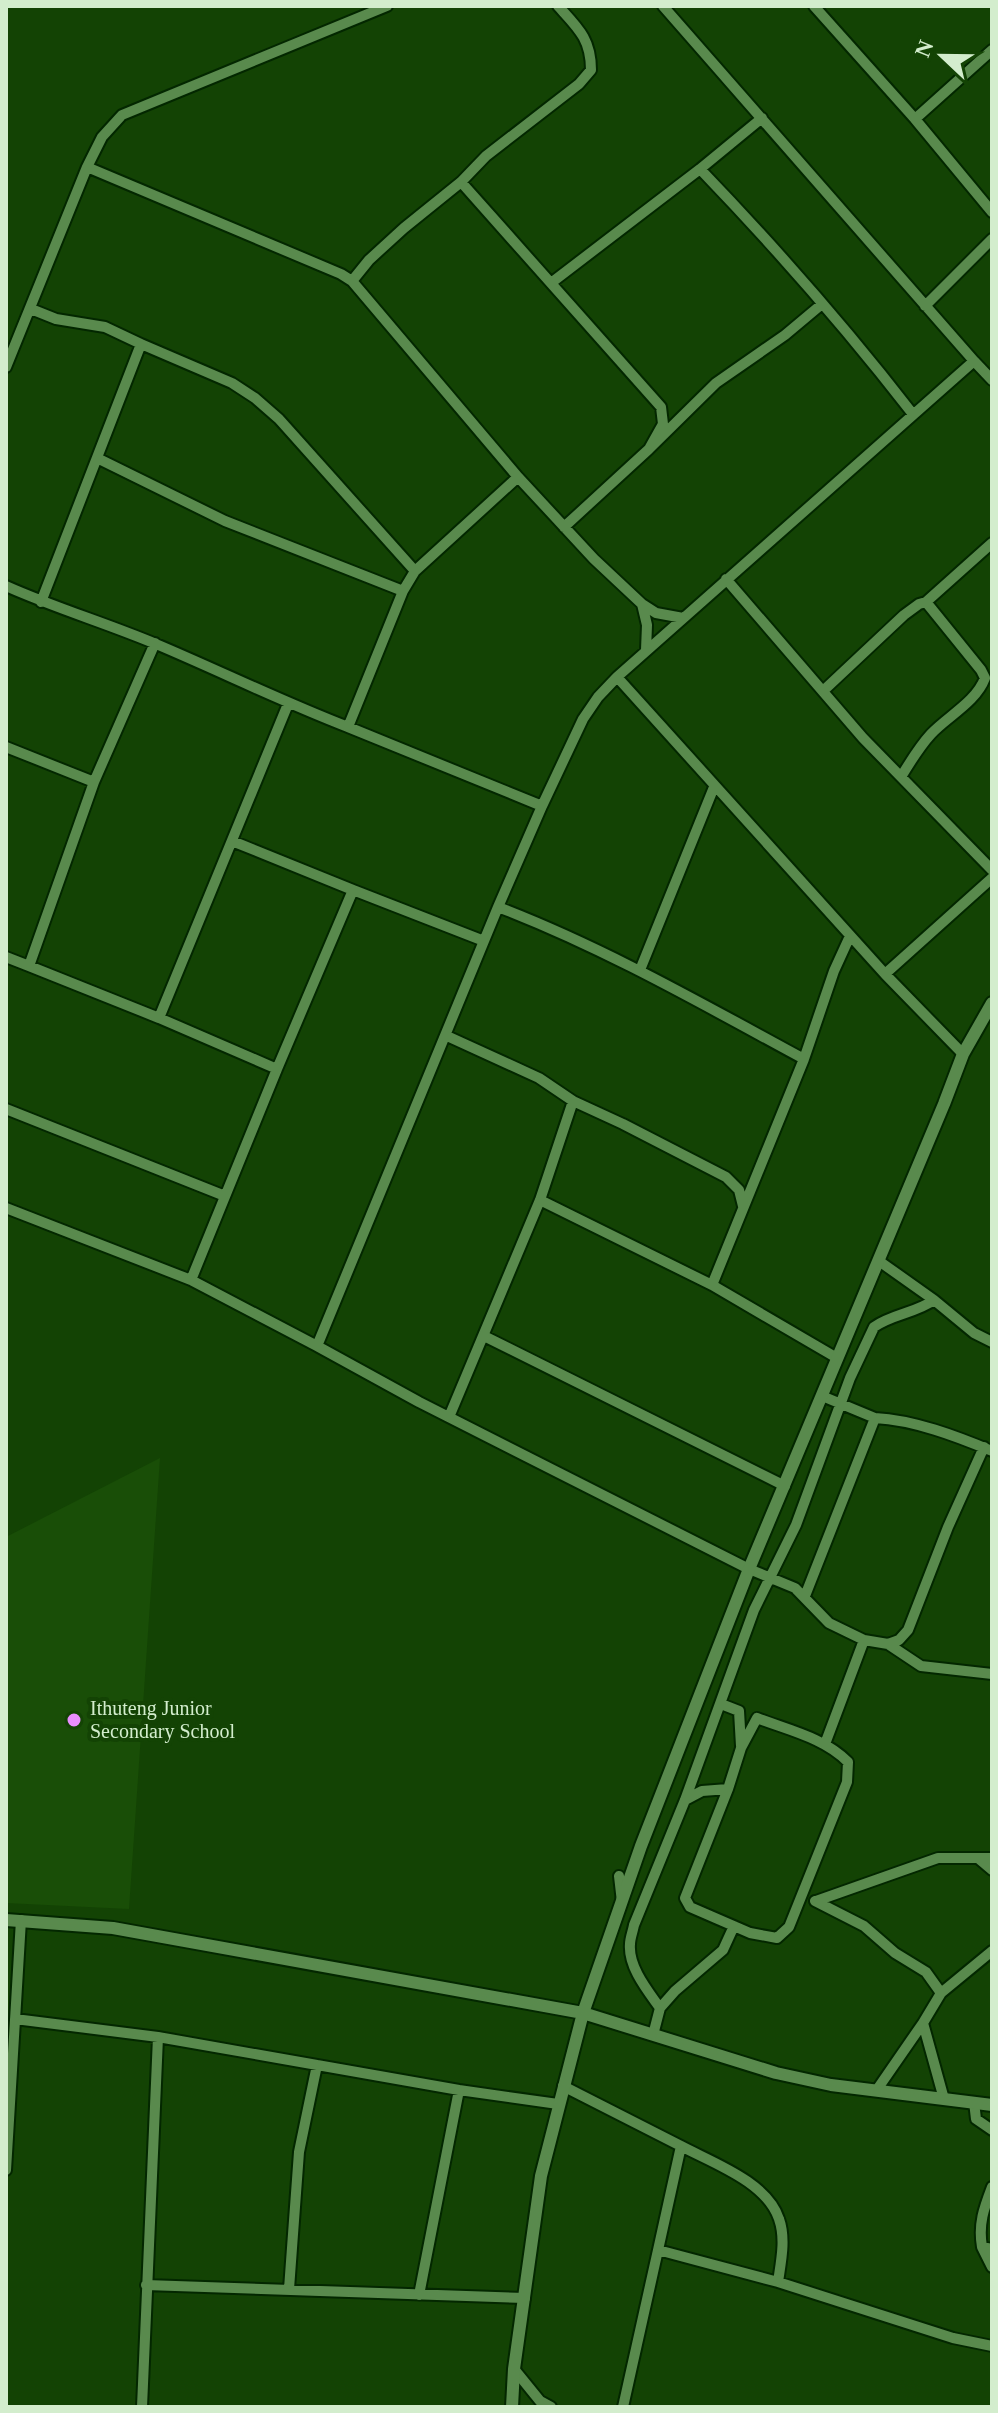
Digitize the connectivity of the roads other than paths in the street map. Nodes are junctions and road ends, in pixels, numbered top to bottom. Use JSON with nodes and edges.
{"nodes":[{"id":1,"x":387,"y":6,"type":"edge"},
{"id":2,"x":558,"y":6,"type":"edge"},
{"id":3,"x":663,"y":6,"type":"edge"},
{"id":4,"x":814,"y":6,"type":"edge"},
{"id":5,"x":992,"y":50,"type":"edge"},
{"id":6,"x":762,"y":118,"type":"junction"},
{"id":7,"x":915,"y":119,"type":"junction"},
{"id":8,"x":87,"y":167,"type":"junction"},
{"id":9,"x":700,"y":169,"type":"junction"},
{"id":10,"x":461,"y":182,"type":"junction"},
{"id":11,"x":992,"y":212,"type":"edge"},
{"id":12,"x":992,"y":239,"type":"edge"},
{"id":13,"x":352,"y":281,"type":"junction"},
{"id":14,"x":551,"y":283,"type":"junction"},
{"id":15,"x":822,"y":304,"type":"junction"},
{"id":16,"x":925,"y":306,"type":"junction"},
{"id":17,"x":31,"y":309,"type":"junction"},
{"id":18,"x":141,"y":344,"type":"junction"},
{"id":19,"x":974,"y":361,"type":"junction"},
{"id":20,"x":6,"y":367,"type":"edge"},
{"id":21,"x":992,"y":380,"type":"edge"},
{"id":22,"x":912,"y":413,"type":"junction"},
{"id":23,"x":649,"y":449,"type":"junction"},
{"id":24,"x":97,"y":458,"type":"junction"},
{"id":25,"x":518,"y":477,"type":"junction"},
{"id":26,"x":564,"y":527,"type":"junction"},
{"id":27,"x":992,"y":543,"type":"edge"},
{"id":28,"x":415,"y":571,"type":"junction"},
{"id":29,"x":726,"y":579,"type":"junction"},
{"id":30,"x":6,"y":586,"type":"edge"},
{"id":31,"x":403,"y":591,"type":"junction"},
{"id":32,"x":41,"y":602,"type":"junction"},
{"id":33,"x":926,"y":602,"type":"junction"},
{"id":34,"x":642,"y":604,"type":"junction"},
{"id":35,"x":683,"y":618,"type":"junction"},
{"id":36,"x":155,"y":643,"type":"junction"},
{"id":37,"x":646,"y":650,"type":"junction"},
{"id":38,"x":617,"y":677,"type":"junction"},
{"id":39,"x":823,"y":691,"type":"junction"},
{"id":40,"x":288,"y":704,"type":"junction"},
{"id":41,"x":348,"y":727,"type":"junction"},
{"id":42,"x":6,"y":747,"type":"edge"},
{"id":43,"x":901,"y":777,"type":"junction"},
{"id":44,"x":94,"y":782,"type":"junction"},
{"id":45,"x":714,"y":787,"type":"junction"},
{"id":46,"x":542,"y":806,"type":"junction"},
{"id":47,"x":232,"y":841,"type":"junction"},
{"id":48,"x":992,"y":870,"type":"edge"},
{"id":49,"x":992,"y":878,"type":"edge"},
{"id":50,"x":353,"y":890,"type":"junction"},
{"id":51,"x":498,"y":907,"type":"junction"},
{"id":52,"x":850,"y":936,"type":"junction"},
{"id":53,"x":484,"y":941,"type":"junction"},
{"id":54,"x":6,"y":957,"type":"edge"},
{"id":55,"x":29,"y":966,"type":"junction"},
{"id":56,"x":640,"y":970,"type":"junction"},
{"id":57,"x":885,"y":974,"type":"junction"},
{"id":58,"x":992,"y":1003,"type":"edge"},
{"id":59,"x":159,"y":1018,"type":"junction"},
{"id":60,"x":447,"y":1036,"type":"junction"},
{"id":61,"x":963,"y":1054,"type":"junction"},
{"id":62,"x":804,"y":1059,"type":"junction"},
{"id":63,"x":277,"y":1069,"type":"junction"},
{"id":64,"x":573,"y":1101,"type":"junction"},
{"id":65,"x":6,"y":1109,"type":"edge"},
{"id":66,"x":225,"y":1196,"type":"junction"},
{"id":67,"x":540,"y":1200,"type":"junction"},
{"id":68,"x":6,"y":1208,"type":"edge"},
{"id":69,"x":743,"y":1208,"type":"junction"},
{"id":70,"x":879,"y":1261,"type":"junction"},
{"id":71,"x":191,"y":1280,"type":"junction"},
{"id":72,"x":712,"y":1285,"type":"junction"},
{"id":73,"x":934,"y":1300,"type":"junction"},
{"id":74,"x":484,"y":1336,"type":"junction"},
{"id":75,"x":992,"y":1342,"type":"edge"},
{"id":76,"x":317,"y":1346,"type":"junction"},
{"id":77,"x":837,"y":1358,"type":"junction"},
{"id":78,"x":822,"y":1396,"type":"junction"},
{"id":79,"x":842,"y":1403,"type":"junction"},
{"id":80,"x":449,"y":1417,"type":"junction"},
{"id":81,"x":875,"y":1418,"type":"junction"},
{"id":82,"x":988,"y":1449,"type":"edge"},
{"id":83,"x":785,"y":1486,"type":"junction"},
{"id":84,"x":749,"y":1569,"type":"junction"},
{"id":85,"x":772,"y":1577,"type":"junction"},
{"id":86,"x":805,"y":1596,"type":"junction"},
{"id":87,"x":864,"y":1640,"type":"junction"},
{"id":88,"x":888,"y":1644,"type":"junction"},
{"id":89,"x":992,"y":1674,"type":"edge"},
{"id":90,"x":721,"y":1704,"type":"junction"},
{"id":91,"x":739,"y":1711,"type":"junction"},
{"id":92,"x":757,"y":1718,"type":"junction"},
{"id":93,"x":825,"y":1744,"type":"junction"},
{"id":94,"x":741,"y":1748,"type":"junction"},
{"id":95,"x":728,"y":1789,"type":"junction"},
{"id":96,"x":685,"y":1800,"type":"junction"},
{"id":97,"x":992,"y":1858,"type":"edge"},
{"id":98,"x":979,"y":1859,"type":"junction"},
{"id":99,"x":992,"y":1870,"type":"edge"},
{"id":100,"x":619,"y":1876,"type":"dead end"},
{"id":101,"x":801,"y":1897,"type":"junction"},
{"id":102,"x":816,"y":1901,"type":"junction"},
{"id":103,"x":622,"y":1903,"type":"junction"},
{"id":104,"x":6,"y":1920,"type":"edge"},
{"id":105,"x":21,"y":1920,"type":"junction"},
{"id":106,"x":734,"y":1926,"type":"junction"},
{"id":107,"x":992,"y":1951,"type":"edge"},
{"id":108,"x":941,"y":1993,"type":"junction"},
{"id":109,"x":660,"y":2008,"type":"junction"},
{"id":110,"x":583,"y":2013,"type":"junction"},
{"id":111,"x":15,"y":2019,"type":"junction"},
{"id":112,"x":923,"y":2023,"type":"junction"},
{"id":113,"x":653,"y":2035,"type":"junction"},
{"id":114,"x":158,"y":2037,"type":"junction"},
{"id":115,"x":317,"y":2065,"type":"junction"},
{"id":116,"x":563,"y":2086,"type":"junction"},
{"id":117,"x":459,"y":2090,"type":"junction"},
{"id":118,"x":876,"y":2091,"type":"junction"},
{"id":119,"x":944,"y":2099,"type":"junction"},
{"id":120,"x":974,"y":2102,"type":"junction"},
{"id":121,"x":558,"y":2104,"type":"junction"},
{"id":122,"x":992,"y":2105,"type":"edge"},
{"id":123,"x":992,"y":2130,"type":"edge"},
{"id":124,"x":681,"y":2146,"type":"junction"},
{"id":125,"x":6,"y":2155,"type":"edge"},
{"id":126,"x":6,"y":2170,"type":"edge"},
{"id":127,"x":992,"y":2187,"type":"edge"},
{"id":128,"x":987,"y":2248,"type":"edge"},
{"id":129,"x":658,"y":2250,"type":"junction"},
{"id":130,"x":992,"y":2267,"type":"edge"},
{"id":131,"x":778,"y":2282,"type":"junction"},
{"id":132,"x":146,"y":2285,"type":"junction"},
{"id":133,"x":289,"y":2289,"type":"junction"},
{"id":134,"x":419,"y":2295,"type":"junction"},
{"id":135,"x":525,"y":2298,"type":"junction"},
{"id":136,"x":989,"y":2346,"type":"edge"},
{"id":137,"x":514,"y":2369,"type":"junction"},
{"id":138,"x":540,"y":2404,"type":"edge"},
{"id":139,"x":142,"y":2407,"type":"edge"},
{"id":140,"x":512,"y":2407,"type":"edge"},
{"id":141,"x":551,"y":2407,"type":"edge"},
{"id":142,"x":623,"y":2407,"type":"edge"}],
"edges":[{"from":1,"to":8,"type":"street"},
{"from":2,"to":10,"type":"street"},
{"from":3,"to":6,"type":"street"},
{"from":4,"to":7,"type":"street"},
{"from":5,"to":7,"type":"street"},
{"from":6,"to":9,"type":"street"},
{"from":6,"to":16,"type":"street"},
{"from":7,"to":11,"type":"street"},
{"from":8,"to":13,"type":"street"},
{"from":8,"to":17,"type":"street"},
{"from":9,"to":14,"type":"street"},
{"from":9,"to":15,"type":"street"},
{"from":10,"to":13,"type":"street"},
{"from":10,"to":14,"type":"street"},
{"from":12,"to":16,"type":"street"},
{"from":13,"to":25,"type":"street"},
{"from":14,"to":23,"type":"street"},
{"from":15,"to":22,"type":"street"},
{"from":15,"to":23,"type":"street"},
{"from":16,"to":19,"type":"street"},
{"from":17,"to":18,"type":"street"},
{"from":17,"to":20,"type":"street"},
{"from":18,"to":24,"type":"street"},
{"from":18,"to":28,"type":"street"},
{"from":19,"to":21,"type":"street"},
{"from":19,"to":22,"type":"street"},
{"from":22,"to":29,"type":"street"},
{"from":23,"to":26,"type":"street"},
{"from":24,"to":31,"type":"street"},
{"from":24,"to":32,"type":"street"},
{"from":25,"to":26,"type":"street"},
{"from":25,"to":28,"type":"street"},
{"from":26,"to":34,"type":"street"},
{"from":27,"to":33,"type":"street"},
{"from":28,"to":31,"type":"street"},
{"from":29,"to":35,"type":"street"},
{"from":29,"to":39,"type":"street"},
{"from":30,"to":32,"type":"street"},
{"from":31,"to":41,"type":"street"},
{"from":32,"to":36,"type":"street"},
{"from":33,"to":39,"type":"street"},
{"from":33,"to":43,"type":"street"},
{"from":34,"to":35,"type":"street"},
{"from":34,"to":37,"type":"street"},
{"from":35,"to":37,"type":"street"},
{"from":36,"to":40,"type":"street"},
{"from":36,"to":44,"type":"street"},
{"from":37,"to":38,"type":"street"},
{"from":38,"to":45,"type":"street"},
{"from":38,"to":46,"type":"street"},
{"from":39,"to":43,"type":"street"},
{"from":40,"to":41,"type":"street"},
{"from":40,"to":47,"type":"street"},
{"from":41,"to":46,"type":"street"},
{"from":42,"to":44,"type":"street"},
{"from":43,"to":48,"type":"street"},
{"from":44,"to":55,"type":"street"},
{"from":45,"to":52,"type":"street"},
{"from":45,"to":56,"type":"street"},
{"from":46,"to":51,"type":"street"},
{"from":47,"to":50,"type":"street"},
{"from":47,"to":59,"type":"street"},
{"from":49,"to":57,"type":"street"},
{"from":50,"to":53,"type":"street"},
{"from":50,"to":63,"type":"street"},
{"from":51,"to":53,"type":"street"},
{"from":51,"to":56,"type":"street"},
{"from":52,"to":57,"type":"street"},
{"from":52,"to":62,"type":"street"},
{"from":53,"to":60,"type":"street"},
{"from":54,"to":55,"type":"street"},
{"from":55,"to":59,"type":"street"},
{"from":56,"to":62,"type":"street"},
{"from":57,"to":61,"type":"street"},
{"from":58,"to":61,"type":"street"},
{"from":59,"to":63,"type":"street"},
{"from":60,"to":64,"type":"street"},
{"from":60,"to":76,"type":"street"},
{"from":61,"to":70,"type":"street"},
{"from":62,"to":69,"type":"street"},
{"from":63,"to":66,"type":"street"},
{"from":64,"to":67,"type":"street"},
{"from":64,"to":69,"type":"street"},
{"from":65,"to":66,"type":"street"},
{"from":66,"to":71,"type":"street"},
{"from":67,"to":72,"type":"street"},
{"from":67,"to":74,"type":"street"},
{"from":68,"to":71,"type":"street"},
{"from":69,"to":72,"type":"street"},
{"from":70,"to":73,"type":"street"},
{"from":70,"to":77,"type":"street"},
{"from":71,"to":76,"type":"street"},
{"from":72,"to":77,"type":"street"},
{"from":73,"to":75,"type":"street"},
{"from":73,"to":79,"type":"street"},
{"from":74,"to":80,"type":"street"},
{"from":74,"to":83,"type":"street"},
{"from":76,"to":80,"type":"street"},
{"from":77,"to":78,"type":"street"},
{"from":78,"to":79,"type":"street"},
{"from":78,"to":83,"type":"street"},
{"from":79,"to":81,"type":"street"},
{"from":79,"to":85,"type":"street"},
{"from":80,"to":84,"type":"street"},
{"from":81,"to":82,"type":"street"},
{"from":81,"to":86,"type":"street"},
{"from":82,"to":88,"type":"street"},
{"from":83,"to":84,"type":"street"},
{"from":84,"to":85,"type":"street"},
{"from":84,"to":103,"type":"street"},
{"from":85,"to":86,"type":"street"},
{"from":85,"to":90,"type":"street"},
{"from":86,"to":87,"type":"street"},
{"from":87,"to":88,"type":"street"},
{"from":87,"to":93,"type":"street"},
{"from":88,"to":89,"type":"street"},
{"from":90,"to":91,"type":"street"},
{"from":90,"to":96,"type":"street"},
{"from":91,"to":92,"type":"street"},
{"from":91,"to":94,"type":"street"},
{"from":92,"to":93,"type":"street"},
{"from":92,"to":94,"type":"street"},
{"from":93,"to":101,"type":"street"},
{"from":94,"to":95,"type":"street"},
{"from":95,"to":96,"type":"street"},
{"from":95,"to":106,"type":"street"},
{"from":96,"to":109,"type":"street"},
{"from":97,"to":98,"type":"street"},
{"from":98,"to":99,"type":"street"},
{"from":98,"to":102,"type":"street"},
{"from":100,"to":103,"type":"street"},
{"from":101,"to":102,"type":"street"},
{"from":101,"to":106,"type":"street"},
{"from":102,"to":108,"type":"street"},
{"from":103,"to":110,"type":"street"},
{"from":104,"to":105,"type":"street"},
{"from":105,"to":110,"type":"street"},
{"from":105,"to":111,"type":"street"},
{"from":106,"to":109,"type":"street"},
{"from":107,"to":108,"type":"street"},
{"from":108,"to":112,"type":"street"},
{"from":109,"to":113,"type":"street"},
{"from":110,"to":113,"type":"street"},
{"from":110,"to":116,"type":"street"},
{"from":111,"to":114,"type":"street"},
{"from":111,"to":125,"type":"street"},
{"from":112,"to":118,"type":"street"},
{"from":112,"to":119,"type":"street"},
{"from":113,"to":118,"type":"street"},
{"from":114,"to":115,"type":"street"},
{"from":114,"to":132,"type":"street"},
{"from":115,"to":117,"type":"street"},
{"from":115,"to":133,"type":"street"},
{"from":116,"to":121,"type":"street"},
{"from":116,"to":124,"type":"street"},
{"from":117,"to":121,"type":"street"},
{"from":117,"to":134,"type":"street"},
{"from":118,"to":119,"type":"street"},
{"from":119,"to":120,"type":"street"},
{"from":120,"to":122,"type":"street"},
{"from":120,"to":123,"type":"street"},
{"from":121,"to":135,"type":"street"},
{"from":124,"to":129,"type":"street"},
{"from":124,"to":131,"type":"street"},
{"from":125,"to":126,"type":"street"},
{"from":127,"to":128,"type":"street"},
{"from":128,"to":130,"type":"street"},
{"from":129,"to":131,"type":"street"},
{"from":129,"to":142,"type":"street"},
{"from":131,"to":136,"type":"street"},
{"from":132,"to":133,"type":"street"},
{"from":132,"to":139,"type":"street"},
{"from":133,"to":134,"type":"street"},
{"from":134,"to":135,"type":"street"},
{"from":135,"to":137,"type":"street"},
{"from":137,"to":138,"type":"street"},
{"from":137,"to":140,"type":"street"},
{"from":138,"to":141,"type":"street"}]}
